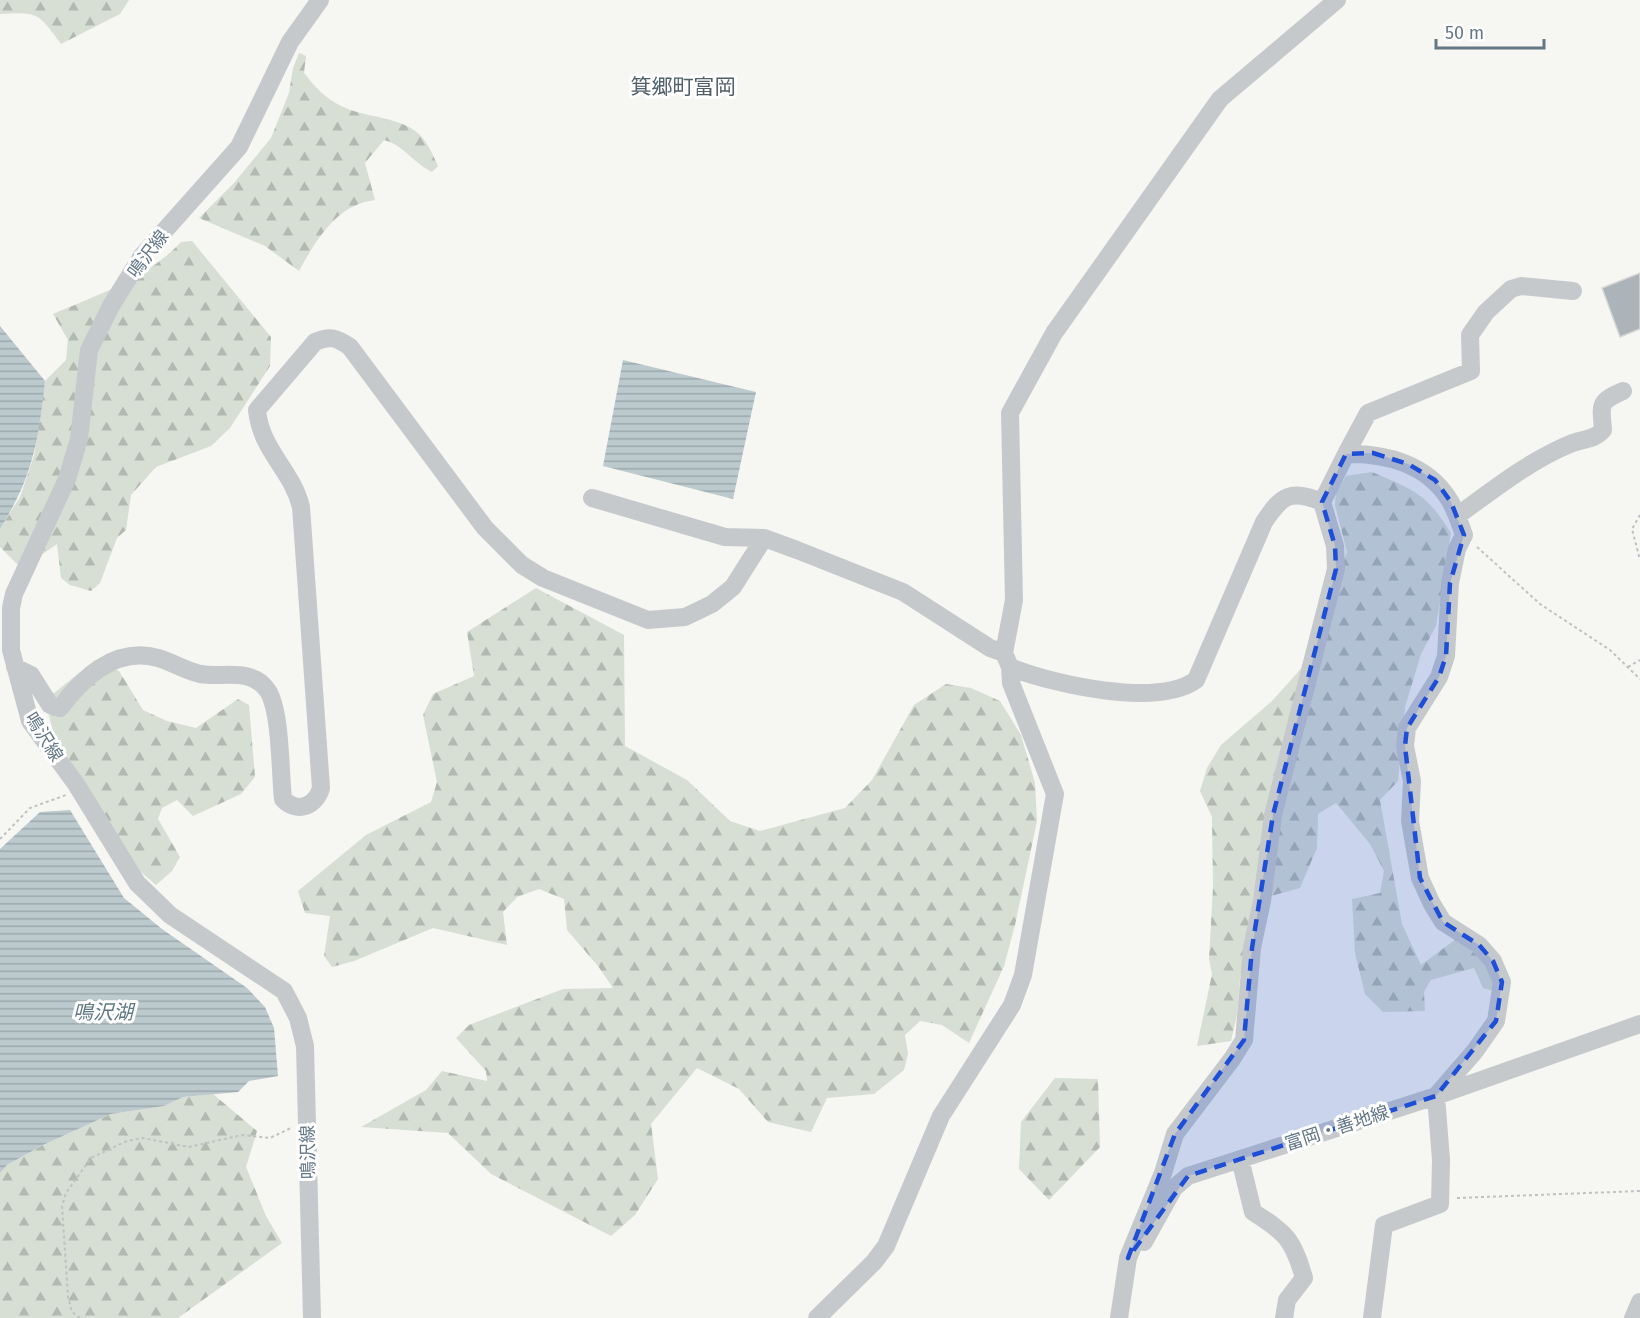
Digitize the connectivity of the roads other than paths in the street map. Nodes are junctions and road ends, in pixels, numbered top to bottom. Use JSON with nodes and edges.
{"nodes":[{"id":1,"x":320,"y":0,"type":"edge"},
{"id":2,"x":1337,"y":0,"type":"edge"},
{"id":3,"x":1573,"y":291,"type":"dead end"},
{"id":4,"x":1623,"y":391,"type":"dead end"},
{"id":5,"x":1346,"y":454,"type":"junction"},
{"id":6,"x":592,"y":498,"type":"dead end"},
{"id":7,"x":1322,"y":502,"type":"junction"},
{"id":8,"x":1456,"y":516,"type":"junction"},
{"id":9,"x":764,"y":538,"type":"junction"},
{"id":10,"x":1007,"y":660,"type":"junction"},
{"id":11,"x":15,"y":667,"type":"junction"},
{"id":12,"x":1640,"y":1024,"type":"edge"},
{"id":13,"x":1436,"y":1096,"type":"junction"},
{"id":14,"x":1240,"y":1159,"type":"junction"},
{"id":15,"x":1128,"y":1258,"type":"junction"},
{"id":16,"x":1640,"y":1302,"type":"edge"},
{"id":17,"x":312,"y":1318,"type":"edge"},
{"id":18,"x":817,"y":1318,"type":"edge"},
{"id":19,"x":1119,"y":1318,"type":"edge"},
{"id":20,"x":1284,"y":1318,"type":"edge"},
{"id":21,"x":1372,"y":1318,"type":"edge"},
{"id":22,"x":1633,"y":1318,"type":"edge"}],
"edges":[{"from":1,"to":11,"type":"street","name":"鳴沢線"},
{"from":2,"to":10,"type":"street"},
{"from":3,"to":5,"type":"street"},
{"from":4,"to":8,"type":"street"},
{"from":5,"to":7,"type":"street"},
{"from":5,"to":8,"type":"street"},
{"from":6,"to":9,"type":"street"},
{"from":7,"to":10,"type":"street"},
{"from":7,"to":15,"type":"street"},
{"from":8,"to":13,"type":"street"},
{"from":9,"to":10,"type":"street"},
{"from":9,"to":11,"type":"street"},
{"from":10,"to":18,"type":"street"},
{"from":11,"to":17,"type":"street","name":"鳴沢線"},
{"from":12,"to":13,"type":"street","name":"富岡・善地線"},
{"from":13,"to":14,"type":"street","name":"富岡・善地線"},
{"from":13,"to":21,"type":"street"},
{"from":14,"to":15,"type":"street","name":"富岡・善地線"},
{"from":14,"to":20,"type":"street"},
{"from":15,"to":19,"type":"street"},
{"from":16,"to":22,"type":"street"}]}
